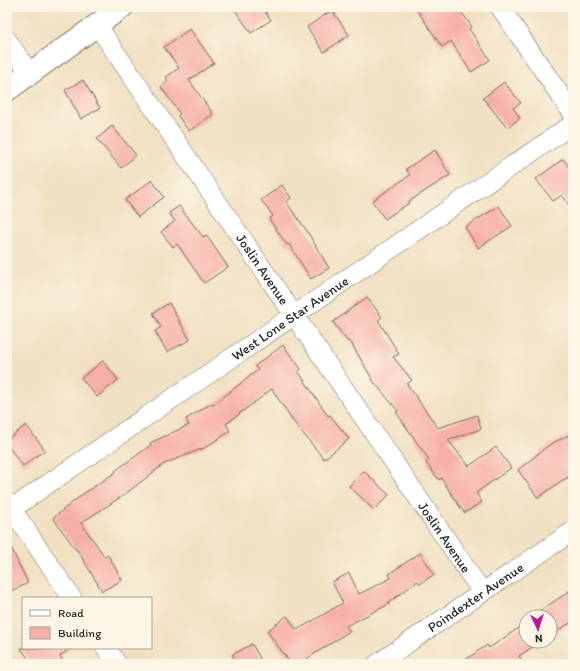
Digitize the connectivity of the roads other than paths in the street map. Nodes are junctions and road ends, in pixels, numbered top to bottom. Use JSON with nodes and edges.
{"nodes":[{"id":1,"x":122,"y":7,"type":"edge"},
{"id":2,"x":500,"y":7,"type":"edge"},
{"id":3,"x":97,"y":25,"type":"junction"},
{"id":4,"x":7,"y":40,"type":"edge"},
{"id":5,"x":30,"y":74,"type":"junction"},
{"id":6,"x":7,"y":90,"type":"edge"},
{"id":7,"x":573,"y":114,"type":"edge"},
{"id":8,"x":573,"y":124,"type":"edge"},
{"id":9,"x":295,"y":316,"type":"junction"},
{"id":10,"x":8,"y":508,"type":"edge"},
{"id":11,"x":573,"y":530,"type":"edge"},
{"id":12,"x":482,"y":592,"type":"junction"},
{"id":13,"x":71,"y":597,"type":"edge"},
{"id":14,"x":107,"y":649,"type":"edge"},
{"id":15,"x":117,"y":664,"type":"edge"},
{"id":16,"x":377,"y":664,"type":"edge"}],
"edges":[{"from":1,"to":3,"type":"street"},
{"from":2,"to":7,"type":"street"},
{"from":3,"to":5,"type":"street"},
{"from":3,"to":9,"type":"street","name":"Joslin Avenue"},
{"from":4,"to":5,"type":"street"},
{"from":5,"to":6,"type":"street"},
{"from":8,"to":9,"type":"street","name":"West Lone Star Avenue"},
{"from":9,"to":10,"type":"street","name":"West Lone Star Avenue"},
{"from":9,"to":12,"type":"street","name":"Joslin Avenue"},
{"from":10,"to":13,"type":"street"},
{"from":11,"to":12,"type":"street","name":"Poindexter Avenue"},
{"from":12,"to":16,"type":"street","name":"Poindexter Avenue"},
{"from":14,"to":15,"type":"street"}]}
